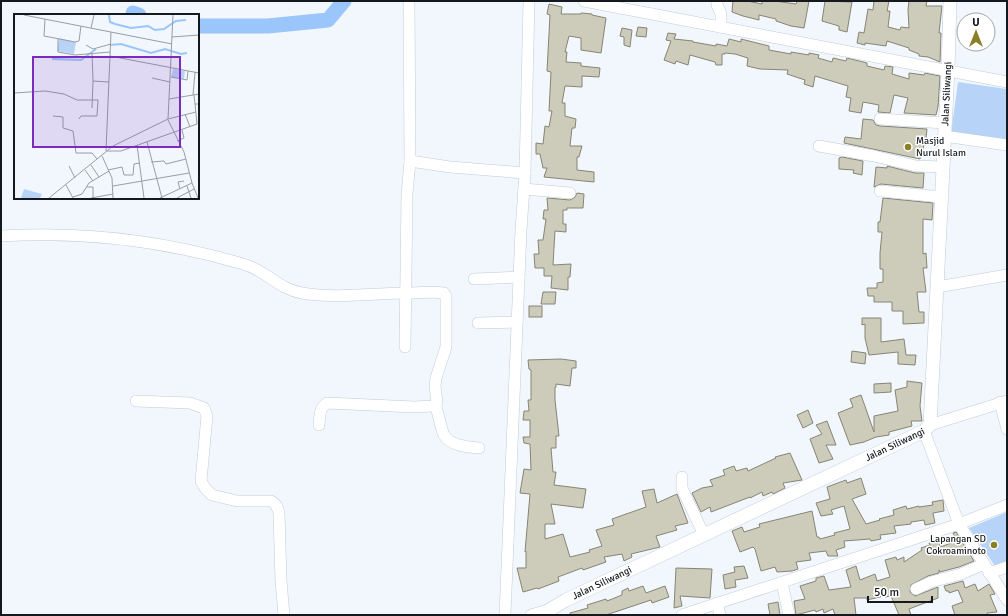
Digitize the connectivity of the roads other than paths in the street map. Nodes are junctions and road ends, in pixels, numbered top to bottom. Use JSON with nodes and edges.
{"nodes":[{"id":1,"x":408,"y":1,"type":"edge"},
{"id":2,"x":529,"y":1,"type":"edge"},
{"id":3,"x":584,"y":1,"type":"edge"},
{"id":4,"x":717,"y":1,"type":"edge"},
{"id":5,"x":950,"y":1,"type":"edge"},
{"id":6,"x":720,"y":27,"type":"junction"},
{"id":7,"x":948,"y":70,"type":"junction"},
{"id":8,"x":1007,"y":82,"type":"edge"},
{"id":9,"x":880,"y":119,"type":"dead end"},
{"id":10,"x":945,"y":129,"type":"junction"},
{"id":11,"x":819,"y":146,"type":"dead end"},
{"id":12,"x":1007,"y":146,"type":"edge"},
{"id":13,"x":410,"y":162,"type":"junction"},
{"id":14,"x":943,"y":167,"type":"junction"},
{"id":15,"x":525,"y":173,"type":"junction"},
{"id":16,"x":524,"y":189,"type":"junction"},
{"id":17,"x":880,"y":191,"type":"dead end"},
{"id":18,"x":570,"y":194,"type":"dead end"},
{"id":19,"x":941,"y":197,"type":"junction"},
{"id":20,"x":1,"y":236,"type":"edge"},
{"id":21,"x":1007,"y":275,"type":"edge"},
{"id":22,"x":519,"y":278,"type":"junction"},
{"id":23,"x":474,"y":279,"type":"dead end"},
{"id":24,"x":937,"y":287,"type":"junction"},
{"id":25,"x":405,"y":293,"type":"junction"},
{"id":26,"x":517,"y":322,"type":"junction"},
{"id":27,"x":478,"y":323,"type":"dead end"},
{"id":28,"x":405,"y":347,"type":"dead end"},
{"id":29,"x":136,"y":401,"type":"dead end"},
{"id":30,"x":1004,"y":401,"type":"edge"},
{"id":31,"x":435,"y":405,"type":"junction"},
{"id":32,"x":319,"y":424,"type":"dead end"},
{"id":33,"x":927,"y":428,"type":"junction"},
{"id":34,"x":1007,"y":429,"type":"edge"},
{"id":35,"x":479,"y":448,"type":"dead end"},
{"id":36,"x":682,"y":476,"type":"dead end"},
{"id":37,"x":1007,"y":505,"type":"edge"},
{"id":38,"x":959,"y":524,"type":"junction"},
{"id":39,"x":704,"y":535,"type":"junction"},
{"id":40,"x":1007,"y":567,"type":"edge"},
{"id":41,"x":986,"y":569,"type":"junction"},
{"id":42,"x":782,"y":583,"type":"junction"},
{"id":43,"x":916,"y":589,"type":"dead end"},
{"id":44,"x":1007,"y":600,"type":"edge"},
{"id":45,"x":717,"y":603,"type":"junction"},
{"id":46,"x":544,"y":613,"type":"edge"},
{"id":47,"x":284,"y":615,"type":"edge"},
{"id":48,"x":505,"y":615,"type":"edge"},
{"id":49,"x":513,"y":615,"type":"edge"},
{"id":50,"x":531,"y":615,"type":"edge"},
{"id":51,"x":682,"y":615,"type":"edge"},
{"id":52,"x":720,"y":615,"type":"edge"},
{"id":53,"x":789,"y":615,"type":"edge"}],
"edges":[{"from":1,"to":13,"type":"street"},
{"from":2,"to":15,"type":"street"},
{"from":3,"to":6,"type":"street"},
{"from":4,"to":6,"type":"street"},
{"from":5,"to":7,"type":"main road","name":"Jalan Siliwangi"},
{"from":6,"to":7,"type":"street"},
{"from":7,"to":8,"type":"street"},
{"from":7,"to":10,"type":"main road","name":"Jalan Siliwangi"},
{"from":9,"to":10,"type":"street"},
{"from":10,"to":12,"type":"street"},
{"from":10,"to":14,"type":"main road","name":"Jalan Siliwangi"},
{"from":11,"to":14,"type":"street"},
{"from":13,"to":15,"type":"street"},
{"from":13,"to":25,"type":"street"},
{"from":14,"to":19,"type":"main road","name":"Jalan Siliwangi"},
{"from":15,"to":16,"type":"street"},
{"from":16,"to":18,"type":"street"},
{"from":16,"to":22,"type":"street"},
{"from":17,"to":19,"type":"street"},
{"from":19,"to":24,"type":"main road","name":"Jalan Siliwangi"},
{"from":20,"to":25,"type":"street"},
{"from":21,"to":24,"type":"street"},
{"from":22,"to":23,"type":"street"},
{"from":22,"to":26,"type":"street"},
{"from":24,"to":33,"type":"main road","name":"Jalan Siliwangi"},
{"from":25,"to":28,"type":"street"},
{"from":25,"to":31,"type":"street"},
{"from":26,"to":27,"type":"street"},
{"from":26,"to":48,"type":"street"},
{"from":29,"to":47,"type":"street"},
{"from":30,"to":33,"type":"street"},
{"from":30,"to":34,"type":"street"},
{"from":31,"to":32,"type":"street"},
{"from":31,"to":35,"type":"street"},
{"from":33,"to":38,"type":"street"},
{"from":33,"to":39,"type":"main road","name":"Jalan Siliwangi"},
{"from":36,"to":39,"type":"street"},
{"from":37,"to":38,"type":"street"},
{"from":38,"to":41,"type":"street"},
{"from":38,"to":42,"type":"street"},
{"from":39,"to":46,"type":"main road","name":"Jalan Siliwangi"},
{"from":40,"to":41,"type":"street"},
{"from":41,"to":43,"type":"street"},
{"from":41,"to":44,"type":"street"},
{"from":42,"to":45,"type":"street"},
{"from":42,"to":53,"type":"street"},
{"from":45,"to":51,"type":"street"},
{"from":45,"to":52,"type":"street"},
{"from":46,"to":50,"type":"street"},
{"from":48,"to":49,"type":"street"}]}
